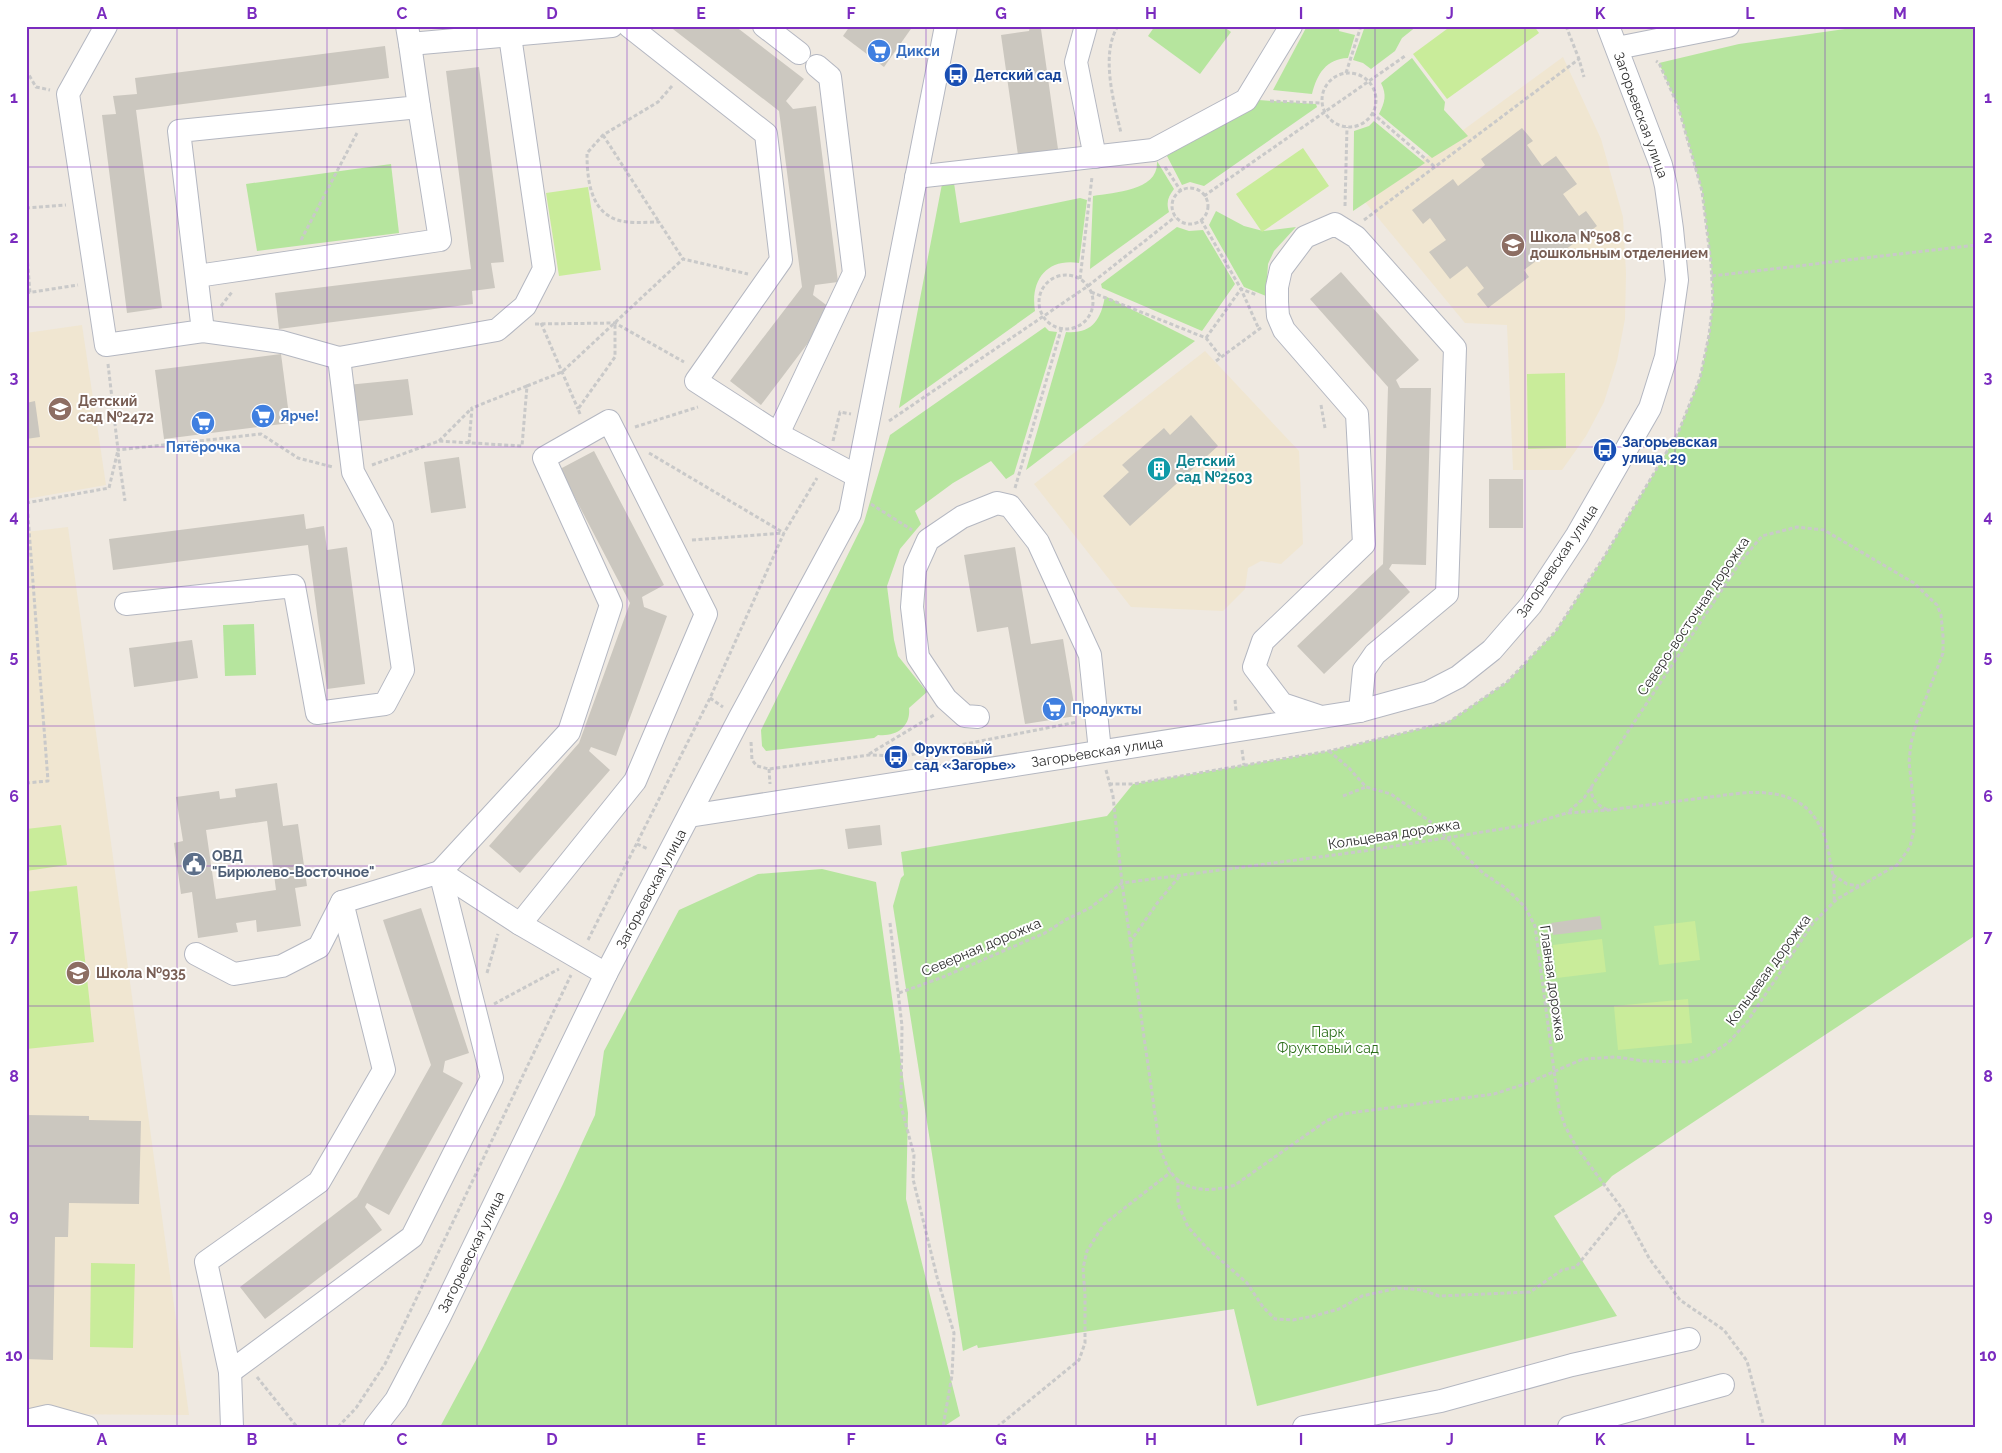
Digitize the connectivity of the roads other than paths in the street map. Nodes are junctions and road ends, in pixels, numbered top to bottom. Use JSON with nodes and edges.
{"nodes":[{"id":1,"x":106,"y":26,"type":"edge"},
{"id":2,"x":612,"y":26,"type":"edge"},
{"id":3,"x":629,"y":26,"type":"edge"},
{"id":4,"x":764,"y":26,"type":"edge"},
{"id":5,"x":946,"y":26,"type":"edge"},
{"id":6,"x":1086,"y":26,"type":"edge"},
{"id":7,"x":1291,"y":26,"type":"edge"},
{"id":8,"x":1608,"y":26,"type":"edge"},
{"id":9,"x":1728,"y":26,"type":"edge"},
{"id":10,"x":409,"y":35,"type":"edge"},
{"id":11,"x":510,"y":36,"type":"junction"},
{"id":12,"x":1617,"y":48,"type":"junction"},
{"id":13,"x":799,"y":53,"type":"dead end"},
{"id":14,"x":817,"y":66,"type":"dead end"},
{"id":15,"x":419,"y":107,"type":"junction"},
{"id":16,"x":1095,"y":157,"type":"junction"},
{"id":17,"x":916,"y":177,"type":"junction"},
{"id":18,"x":197,"y":276,"type":"junction"},
{"id":19,"x":203,"y":331,"type":"junction"},
{"id":20,"x":340,"y":358,"type":"junction"},
{"id":21,"x":778,"y":434,"type":"junction"},
{"id":22,"x":857,"y":476,"type":"junction"},
{"id":23,"x":126,"y":604,"type":"dead end"},
{"id":24,"x":1360,"y":711,"type":"junction"},
{"id":25,"x":978,"y":717,"type":"dead end"},
{"id":26,"x":1321,"y":718,"type":"junction"},
{"id":27,"x":1100,"y":751,"type":"junction"},
{"id":28,"x":689,"y":816,"type":"junction"},
{"id":29,"x":440,"y":872,"type":"junction"},
{"id":30,"x":342,"y":902,"type":"junction"},
{"id":31,"x":512,"y":919,"type":"junction"},
{"id":32,"x":196,"y":954,"type":"dead end"},
{"id":33,"x":606,"y":974,"type":"junction"},
{"id":34,"x":1689,"y":1338,"type":"dead end"},
{"id":35,"x":237,"y":1367,"type":"junction"},
{"id":36,"x":1723,"y":1385,"type":"dead end"},
{"id":37,"x":26,"y":1421,"type":"edge"},
{"id":38,"x":87,"y":1427,"type":"edge"},
{"id":39,"x":232,"y":1427,"type":"edge"},
{"id":40,"x":375,"y":1427,"type":"edge"},
{"id":41,"x":1304,"y":1427,"type":"edge"},
{"id":42,"x":1569,"y":1427,"type":"edge"}],
"edges":[{"from":1,"to":19,"type":"street"},
{"from":2,"to":11,"type":"street"},
{"from":3,"to":21,"type":"street"},
{"from":4,"to":13,"type":"street"},
{"from":5,"to":17,"type":"street"},
{"from":6,"to":16,"type":"street"},
{"from":7,"to":16,"type":"street"},
{"from":8,"to":12,"type":"street","name":"Загорьевская улица"},
{"from":9,"to":12,"type":"street"},
{"from":10,"to":11,"type":"street"},
{"from":10,"to":15,"type":"street"},
{"from":11,"to":20,"type":"street"},
{"from":12,"to":24,"type":"street","name":"Загорьевская улица"},
{"from":14,"to":21,"type":"street"},
{"from":15,"to":18,"type":"street"},
{"from":15,"to":18,"type":"street"},
{"from":16,"to":17,"type":"street"},
{"from":17,"to":22,"type":"street"},
{"from":18,"to":19,"type":"street"},
{"from":19,"to":20,"type":"street"},
{"from":20,"to":23,"type":"street"},
{"from":21,"to":22,"type":"street"},
{"from":22,"to":28,"type":"street"},
{"from":24,"to":26,"type":"street","name":"Загорьевская улица"},
{"from":24,"to":26,"type":"street"},
{"from":25,"to":27,"type":"street"},
{"from":26,"to":27,"type":"street","name":"Загорьевская улица"},
{"from":27,"to":28,"type":"street","name":"Загорьевская улица"},
{"from":28,"to":33,"type":"street","name":"Загорьевская улица"},
{"from":29,"to":30,"type":"street"},
{"from":29,"to":31,"type":"street"},
{"from":29,"to":31,"type":"street"},
{"from":29,"to":35,"type":"street"},
{"from":30,"to":32,"type":"street"},
{"from":30,"to":35,"type":"street"},
{"from":31,"to":33,"type":"street"},
{"from":33,"to":40,"type":"street","name":"Загорьевская улица"},
{"from":34,"to":41,"type":"street"},
{"from":35,"to":39,"type":"street"},
{"from":36,"to":42,"type":"street"},
{"from":37,"to":38,"type":"street"}]}
